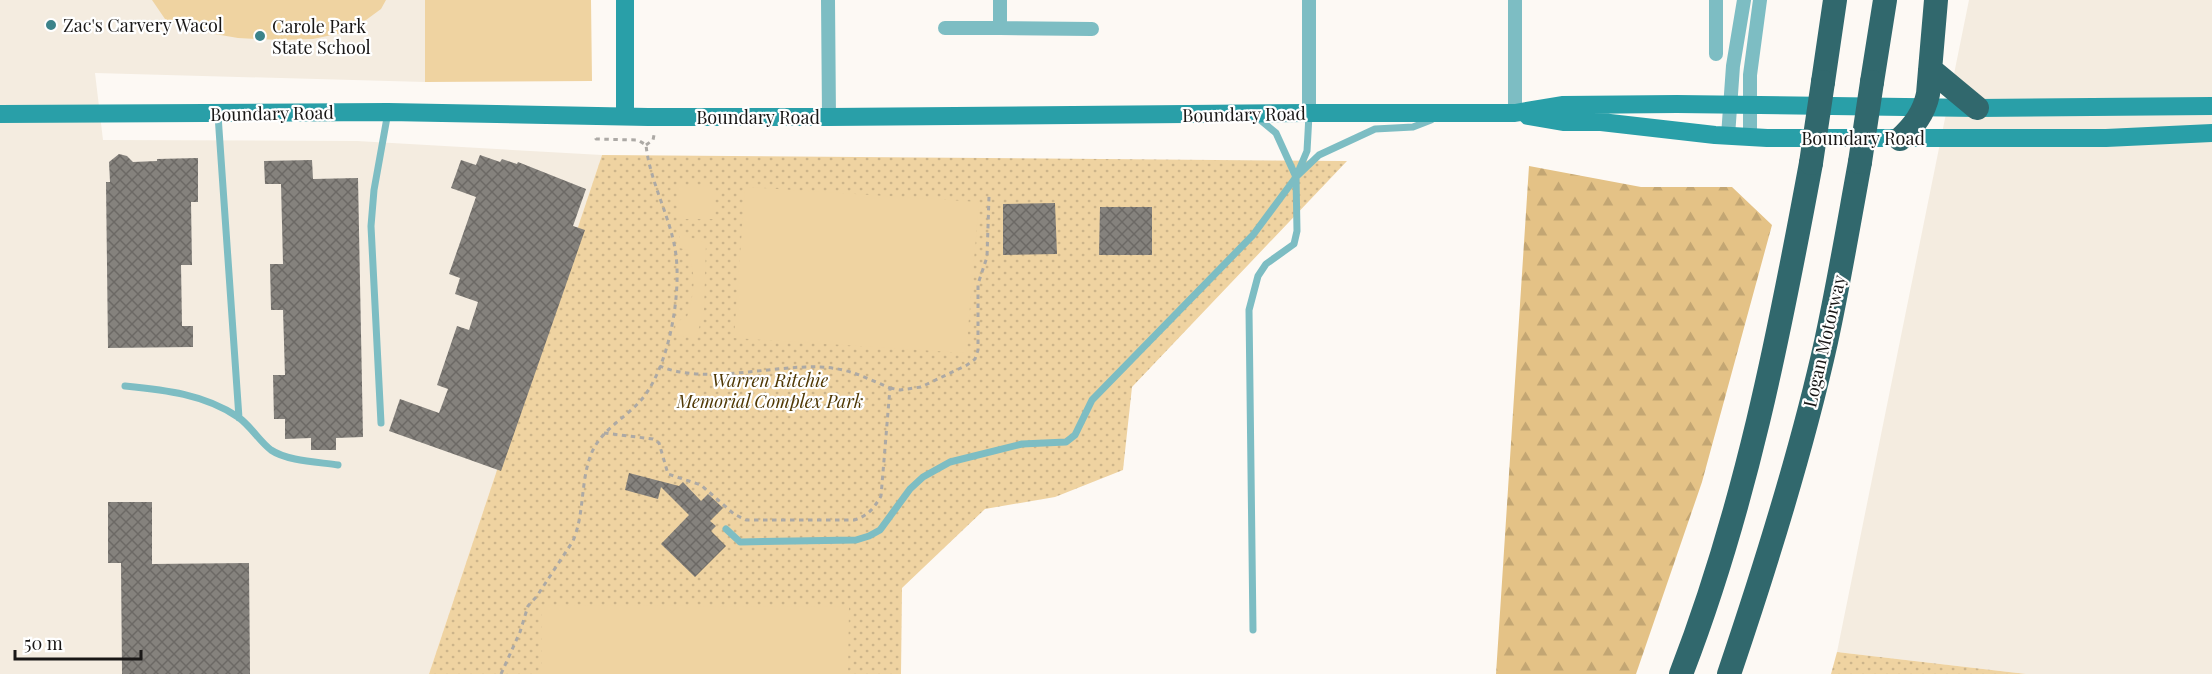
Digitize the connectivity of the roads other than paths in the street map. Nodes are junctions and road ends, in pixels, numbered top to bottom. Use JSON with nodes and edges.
{"nodes":[{"id":1,"x":625,"y":0,"type":"edge"},
{"id":2,"x":828,"y":0,"type":"edge"},
{"id":3,"x":1000,"y":0,"type":"edge"},
{"id":4,"x":1309,"y":0,"type":"edge"},
{"id":5,"x":1515,"y":0,"type":"edge"},
{"id":6,"x":1716,"y":0,"type":"edge"},
{"id":7,"x":1744,"y":0,"type":"edge"},
{"id":8,"x":1760,"y":0,"type":"edge"},
{"id":9,"x":1835,"y":0,"type":"edge"},
{"id":10,"x":1885,"y":0,"type":"edge"},
{"id":11,"x":1936,"y":0,"type":"edge"},
{"id":12,"x":945,"y":28,"type":"dead end"},
{"id":13,"x":1000,"y":28,"type":"junction"},
{"id":14,"x":1092,"y":29,"type":"dead end"},
{"id":15,"x":1716,"y":54,"type":"dead end"},
{"id":16,"x":1930,"y":69,"type":"junction"},
{"id":17,"x":1750,"y":103,"type":"junction"},
{"id":18,"x":1731,"y":104,"type":"junction"},
{"id":19,"x":2212,"y":106,"type":"edge"},
{"id":20,"x":1925,"y":107,"type":"junction"},
{"id":21,"x":1977,"y":108,"type":"junction"},
{"id":22,"x":388,"y":112,"type":"junction"},
{"id":23,"x":1252,"y":113,"type":"junction"},
{"id":24,"x":1309,"y":113,"type":"junction"},
{"id":25,"x":1447,"y":113,"type":"junction"},
{"id":26,"x":1515,"y":113,"type":"junction"},
{"id":27,"x":0,"y":114,"type":"edge"},
{"id":28,"x":218,"y":114,"type":"junction"},
{"id":29,"x":625,"y":116,"type":"junction"},
{"id":30,"x":830,"y":117,"type":"junction"},
{"id":31,"x":2212,"y":133,"type":"edge"},
{"id":32,"x":1728,"y":136,"type":"junction"},
{"id":33,"x":1750,"y":137,"type":"junction"},
{"id":34,"x":1900,"y":139,"type":"junction"},
{"id":35,"x":1296,"y":177,"type":"junction"},
{"id":36,"x":125,"y":386,"type":"dead end"},
{"id":37,"x":239,"y":418,"type":"junction"},
{"id":38,"x":381,"y":423,"type":"dead end"},
{"id":39,"x":338,"y":465,"type":"dead end"},
{"id":40,"x":726,"y":529,"type":"dead end"},
{"id":41,"x":1253,"y":630,"type":"dead end"},
{"id":42,"x":1681,"y":674,"type":"edge"},
{"id":43,"x":1729,"y":674,"type":"edge"}],
"edges":[{"from":1,"to":29,"type":"main road"},
{"from":2,"to":30,"type":"street"},
{"from":3,"to":13,"type":"street"},
{"from":4,"to":24,"type":"street"},
{"from":5,"to":26,"type":"street"},
{"from":6,"to":15,"type":"street"},
{"from":7,"to":18,"type":"street"},
{"from":8,"to":17,"type":"street"},
{"from":9,"to":42,"type":"highway","bridge":true},
{"from":10,"to":43,"type":"highway","name":"Logan Motorway","bridge":true},
{"from":11,"to":16,"type":"highway"},
{"from":12,"to":13,"type":"street"},
{"from":13,"to":14,"type":"street"},
{"from":16,"to":20,"type":"highway"},
{"from":16,"to":21,"type":"highway"},
{"from":17,"to":18,"type":"main road","name":"Boundary Road"},
{"from":17,"to":20,"type":"main road","name":"Boundary Road"},
{"from":17,"to":33,"type":"street"},
{"from":18,"to":26,"type":"main road","name":"Boundary Road"},
{"from":18,"to":32,"type":"street"},
{"from":19,"to":21,"type":"main road","name":"Boundary Road"},
{"from":20,"to":21,"type":"main road","name":"Boundary Road"},
{"from":20,"to":34,"type":"highway"},
{"from":22,"to":28,"type":"main road","name":"Boundary Road"},
{"from":22,"to":29,"type":"main road","name":"Boundary Road"},
{"from":22,"to":38,"type":"lane"},
{"from":23,"to":24,"type":"main road","name":"Boundary Road"},
{"from":23,"to":30,"type":"main road","name":"Boundary Road"},
{"from":23,"to":35,"type":"lane"},
{"from":24,"to":25,"type":"main road","name":"Boundary Road"},
{"from":24,"to":35,"type":"lane"},
{"from":25,"to":26,"type":"main road","name":"Boundary Road"},
{"from":25,"to":35,"type":"lane"},
{"from":26,"to":32,"type":"main road","name":"Boundary Road"},
{"from":27,"to":28,"type":"main road","name":"Boundary Road"},
{"from":28,"to":37,"type":"lane"},
{"from":29,"to":30,"type":"main road","name":"Boundary Road"},
{"from":31,"to":34,"type":"main road","name":"Boundary Road"},
{"from":32,"to":33,"type":"main road","name":"Boundary Road"},
{"from":33,"to":34,"type":"main road","name":"Boundary Road"},
{"from":35,"to":40,"type":"lane"},
{"from":35,"to":41,"type":"lane"},
{"from":36,"to":37,"type":"lane"},
{"from":37,"to":39,"type":"lane"}]}
